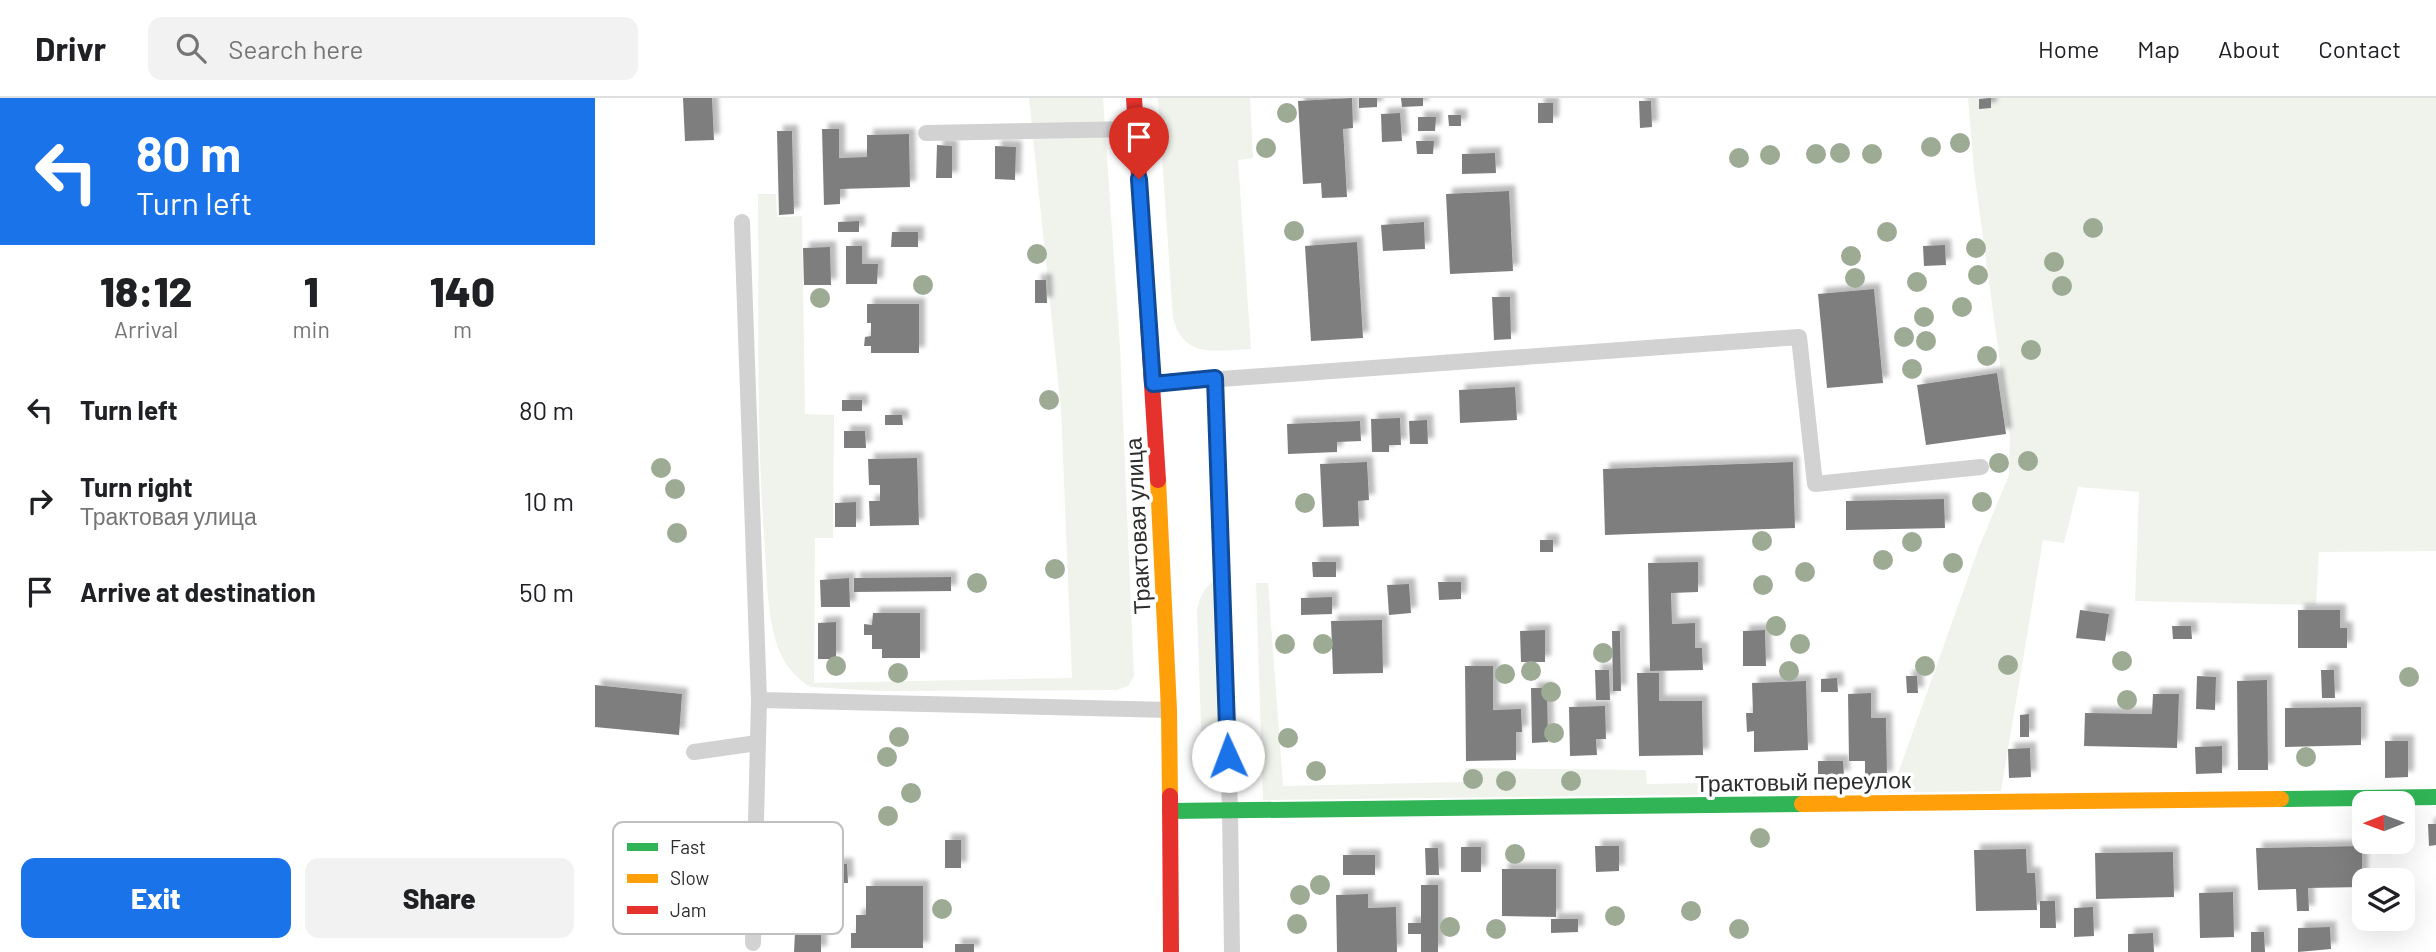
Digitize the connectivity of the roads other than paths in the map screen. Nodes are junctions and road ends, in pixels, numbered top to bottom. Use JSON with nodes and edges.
{"nodes":[{"id":1,"x":1133,"y":98,"type":"edge"},
{"id":2,"x":1136,"y":129,"type":"junction"},
{"id":3,"x":926,"y":133,"type":"dead end"},
{"id":4,"x":742,"y":222,"type":"dead end"},
{"id":5,"x":1215,"y":378,"type":"junction"},
{"id":6,"x":1153,"y":384,"type":"junction"},
{"id":7,"x":1981,"y":467,"type":"dead end"},
{"id":8,"x":759,"y":701,"type":"junction"},
{"id":9,"x":1169,"y":710,"type":"junction"},
{"id":10,"x":757,"y":743,"type":"junction"},
{"id":11,"x":694,"y":752,"type":"dead end"},
{"id":12,"x":2436,"y":797,"type":"edge"},
{"id":13,"x":1230,"y":810,"type":"junction"},
{"id":14,"x":1170,"y":811,"type":"junction"},
{"id":15,"x":755,"y":822,"type":"edge"},
{"id":16,"x":753,"y":934,"type":"edge"},
{"id":17,"x":753,"y":943,"type":"dead end"},
{"id":18,"x":1171,"y":952,"type":"edge"},
{"id":19,"x":1232,"y":952,"type":"edge"}],
"edges":[{"from":1,"to":2,"type":"main road","name":"Трактовая улица"},
{"from":2,"to":3,"type":"lane"},
{"from":2,"to":6,"type":"main road","name":"Трактовая улица"},
{"from":4,"to":8,"type":"lane"},
{"from":5,"to":6,"type":"lane"},
{"from":5,"to":7,"type":"lane"},
{"from":5,"to":13,"type":"lane"},
{"from":6,"to":9,"type":"main road","name":"Трактовая улица"},
{"from":8,"to":9,"type":"lane"},
{"from":8,"to":10,"type":"lane"},
{"from":9,"to":14,"type":"main road","name":"Трактовая улица"},
{"from":10,"to":11,"type":"lane"},
{"from":10,"to":15,"type":"lane"},
{"from":12,"to":13,"type":"main road","name":"Трактовый переулок"},
{"from":13,"to":14,"type":"main road","name":"Трактовый переулок"},
{"from":13,"to":19,"type":"lane"},
{"from":14,"to":18,"type":"main road","name":"Трактовая улица"},
{"from":16,"to":17,"type":"lane"}]}
